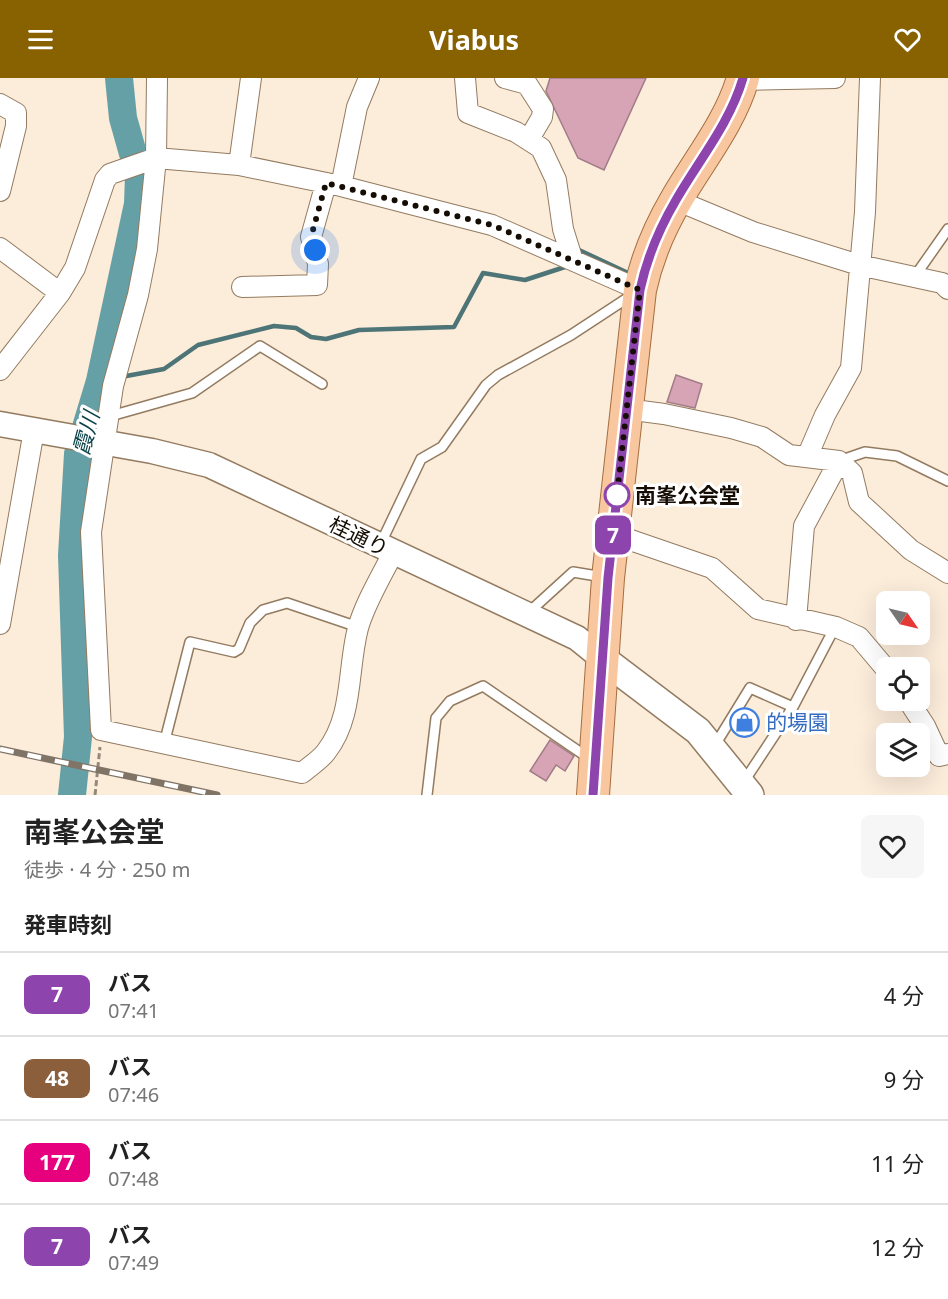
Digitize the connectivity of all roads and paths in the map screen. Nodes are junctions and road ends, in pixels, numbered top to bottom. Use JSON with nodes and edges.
{"nodes":[{"id":1,"x":157,"y":78,"type":"edge"},
{"id":2,"x":251,"y":78,"type":"edge"},
{"id":3,"x":369,"y":78,"type":"edge"},
{"id":4,"x":465,"y":78,"type":"edge"},
{"id":5,"x":505,"y":78,"type":"edge"},
{"id":6,"x":831,"y":78,"type":"edge"},
{"id":7,"x":870,"y":78,"type":"edge"},
{"id":8,"x":743,"y":79,"type":"edge"},
{"id":9,"x":0,"y":104,"type":"edge"},
{"id":10,"x":528,"y":140,"type":"junction"},
{"id":11,"x":156,"y":158,"type":"junction"},
{"id":12,"x":239,"y":165,"type":"junction"},
{"id":13,"x":334,"y":185,"type":"junction"},
{"id":14,"x":0,"y":191,"type":"edge"},
{"id":15,"x":676,"y":200,"type":"junction"},
{"id":16,"x":948,"y":230,"type":"edge"},
{"id":17,"x":0,"y":248,"type":"edge"},
{"id":18,"x":572,"y":258,"type":"junction"},
{"id":19,"x":858,"y":265,"type":"junction"},
{"id":20,"x":915,"y":276,"type":"junction"},
{"id":21,"x":242,"y":287,"type":"dead end"},
{"id":22,"x":948,"y":289,"type":"edge"},
{"id":23,"x":640,"y":290,"type":"junction"},
{"id":24,"x":60,"y":293,"type":"junction"},
{"id":25,"x":0,"y":370,"type":"edge"},
{"id":26,"x":322,"y":384,"type":"dead end"},
{"id":27,"x":626,"y":409,"type":"junction"},
{"id":28,"x":107,"y":417,"type":"junction"},
{"id":29,"x":0,"y":424,"type":"edge"},
{"id":30,"x":34,"y":430,"type":"junction"},
{"id":31,"x":103,"y":443,"type":"junction"},
{"id":32,"x":807,"y":458,"type":"junction"},
{"id":33,"x":839,"y":461,"type":"junction"},
{"id":34,"x":948,"y":481,"type":"edge"},
{"id":35,"x":613,"y":534,"type":"junction"},
{"id":36,"x":386,"y":550,"type":"junction"},
{"id":37,"x":4,"y":568,"type":"edge"},
{"id":38,"x":948,"y":573,"type":"edge"},
{"id":39,"x":608,"y":578,"type":"junction"},
{"id":40,"x":527,"y":614,"type":"junction"},
{"id":41,"x":796,"y":620,"type":"junction"},
{"id":42,"x":0,"y":624,"type":"edge"},
{"id":43,"x":358,"y":627,"type":"junction"},
{"id":44,"x":836,"y":627,"type":"junction"},
{"id":45,"x":876,"y":657,"type":"edge"},
{"id":46,"x":603,"y":659,"type":"junction"},
{"id":47,"x":794,"y":707,"type":"junction"},
{"id":48,"x":915,"y":711,"type":"edge"},
{"id":49,"x":101,"y":730,"type":"junction"},
{"id":50,"x":164,"y":745,"type":"junction"},
{"id":51,"x":714,"y":747,"type":"junction"},
{"id":52,"x":948,"y":754,"type":"edge"},
{"id":53,"x":594,"y":762,"type":"junction"},
{"id":54,"x":747,"y":792,"type":"edge"},
{"id":55,"x":95,"y":795,"type":"edge"},
{"id":56,"x":427,"y":795,"type":"edge"},
{"id":57,"x":593,"y":795,"type":"edge"}],
"edges":[{"from":1,"to":11,"type":"street"},
{"from":2,"to":12,"type":"street"},
{"from":3,"to":13,"type":"street"},
{"from":4,"to":10,"type":"street"},
{"from":5,"to":10,"type":"street"},
{"from":6,"to":8,"type":"street"},
{"from":7,"to":19,"type":"street"},
{"from":8,"to":15,"type":"main road"},
{"from":9,"to":14,"type":"street"},
{"from":10,"to":18,"type":"street"},
{"from":11,"to":12,"type":"street"},
{"from":11,"to":24,"type":"street"},
{"from":11,"to":28,"type":"street"},
{"from":12,"to":13,"type":"street"},
{"from":13,"to":18,"type":"street"},
{"from":13,"to":21,"type":"street"},
{"from":15,"to":19,"type":"street"},
{"from":15,"to":23,"type":"main road"},
{"from":16,"to":20,"type":"lane"},
{"from":17,"to":24,"type":"street"},
{"from":18,"to":23,"type":"street"},
{"from":19,"to":20,"type":"street"},
{"from":19,"to":32,"type":"street"},
{"from":20,"to":22,"type":"street"},
{"from":23,"to":27,"type":"main road"},
{"from":23,"to":36,"type":"lane"},
{"from":24,"to":25,"type":"street"},
{"from":26,"to":28,"type":"lane"},
{"from":27,"to":32,"type":"street"},
{"from":27,"to":35,"type":"main road"},
{"from":28,"to":31,"type":"street"},
{"from":29,"to":30,"type":"street"},
{"from":30,"to":31,"type":"street","name":"桂通り"},
{"from":30,"to":37,"type":"street"},
{"from":31,"to":36,"type":"street","name":"桂通り"},
{"from":31,"to":49,"type":"street"},
{"from":32,"to":33,"type":"street"},
{"from":33,"to":34,"type":"lane"},
{"from":33,"to":38,"type":"street"},
{"from":33,"to":41,"type":"street"},
{"from":35,"to":39,"type":"main road"},
{"from":35,"to":41,"type":"street"},
{"from":36,"to":40,"type":"street","name":"桂通り"},
{"from":36,"to":43,"type":"street"},
{"from":37,"to":42,"type":"street"},
{"from":39,"to":40,"type":"lane"},
{"from":39,"to":46,"type":"main road"},
{"from":40,"to":46,"type":"street","name":"桂通り"},
{"from":41,"to":44,"type":"street"},
{"from":43,"to":50,"type":"street"},
{"from":43,"to":50,"type":"lane"},
{"from":44,"to":45,"type":"street"},
{"from":44,"to":47,"type":"lane"},
{"from":46,"to":51,"type":"main road"},
{"from":46,"to":53,"type":"main road"},
{"from":47,"to":51,"type":"lane"},
{"from":47,"to":54,"type":"lane"},
{"from":48,"to":52,"type":"street"},
{"from":49,"to":50,"type":"street"},
{"from":49,"to":55,"type":"path"},
{"from":51,"to":54,"type":"main road"},
{"from":53,"to":56,"type":"lane"},
{"from":53,"to":57,"type":"main road"}]}
